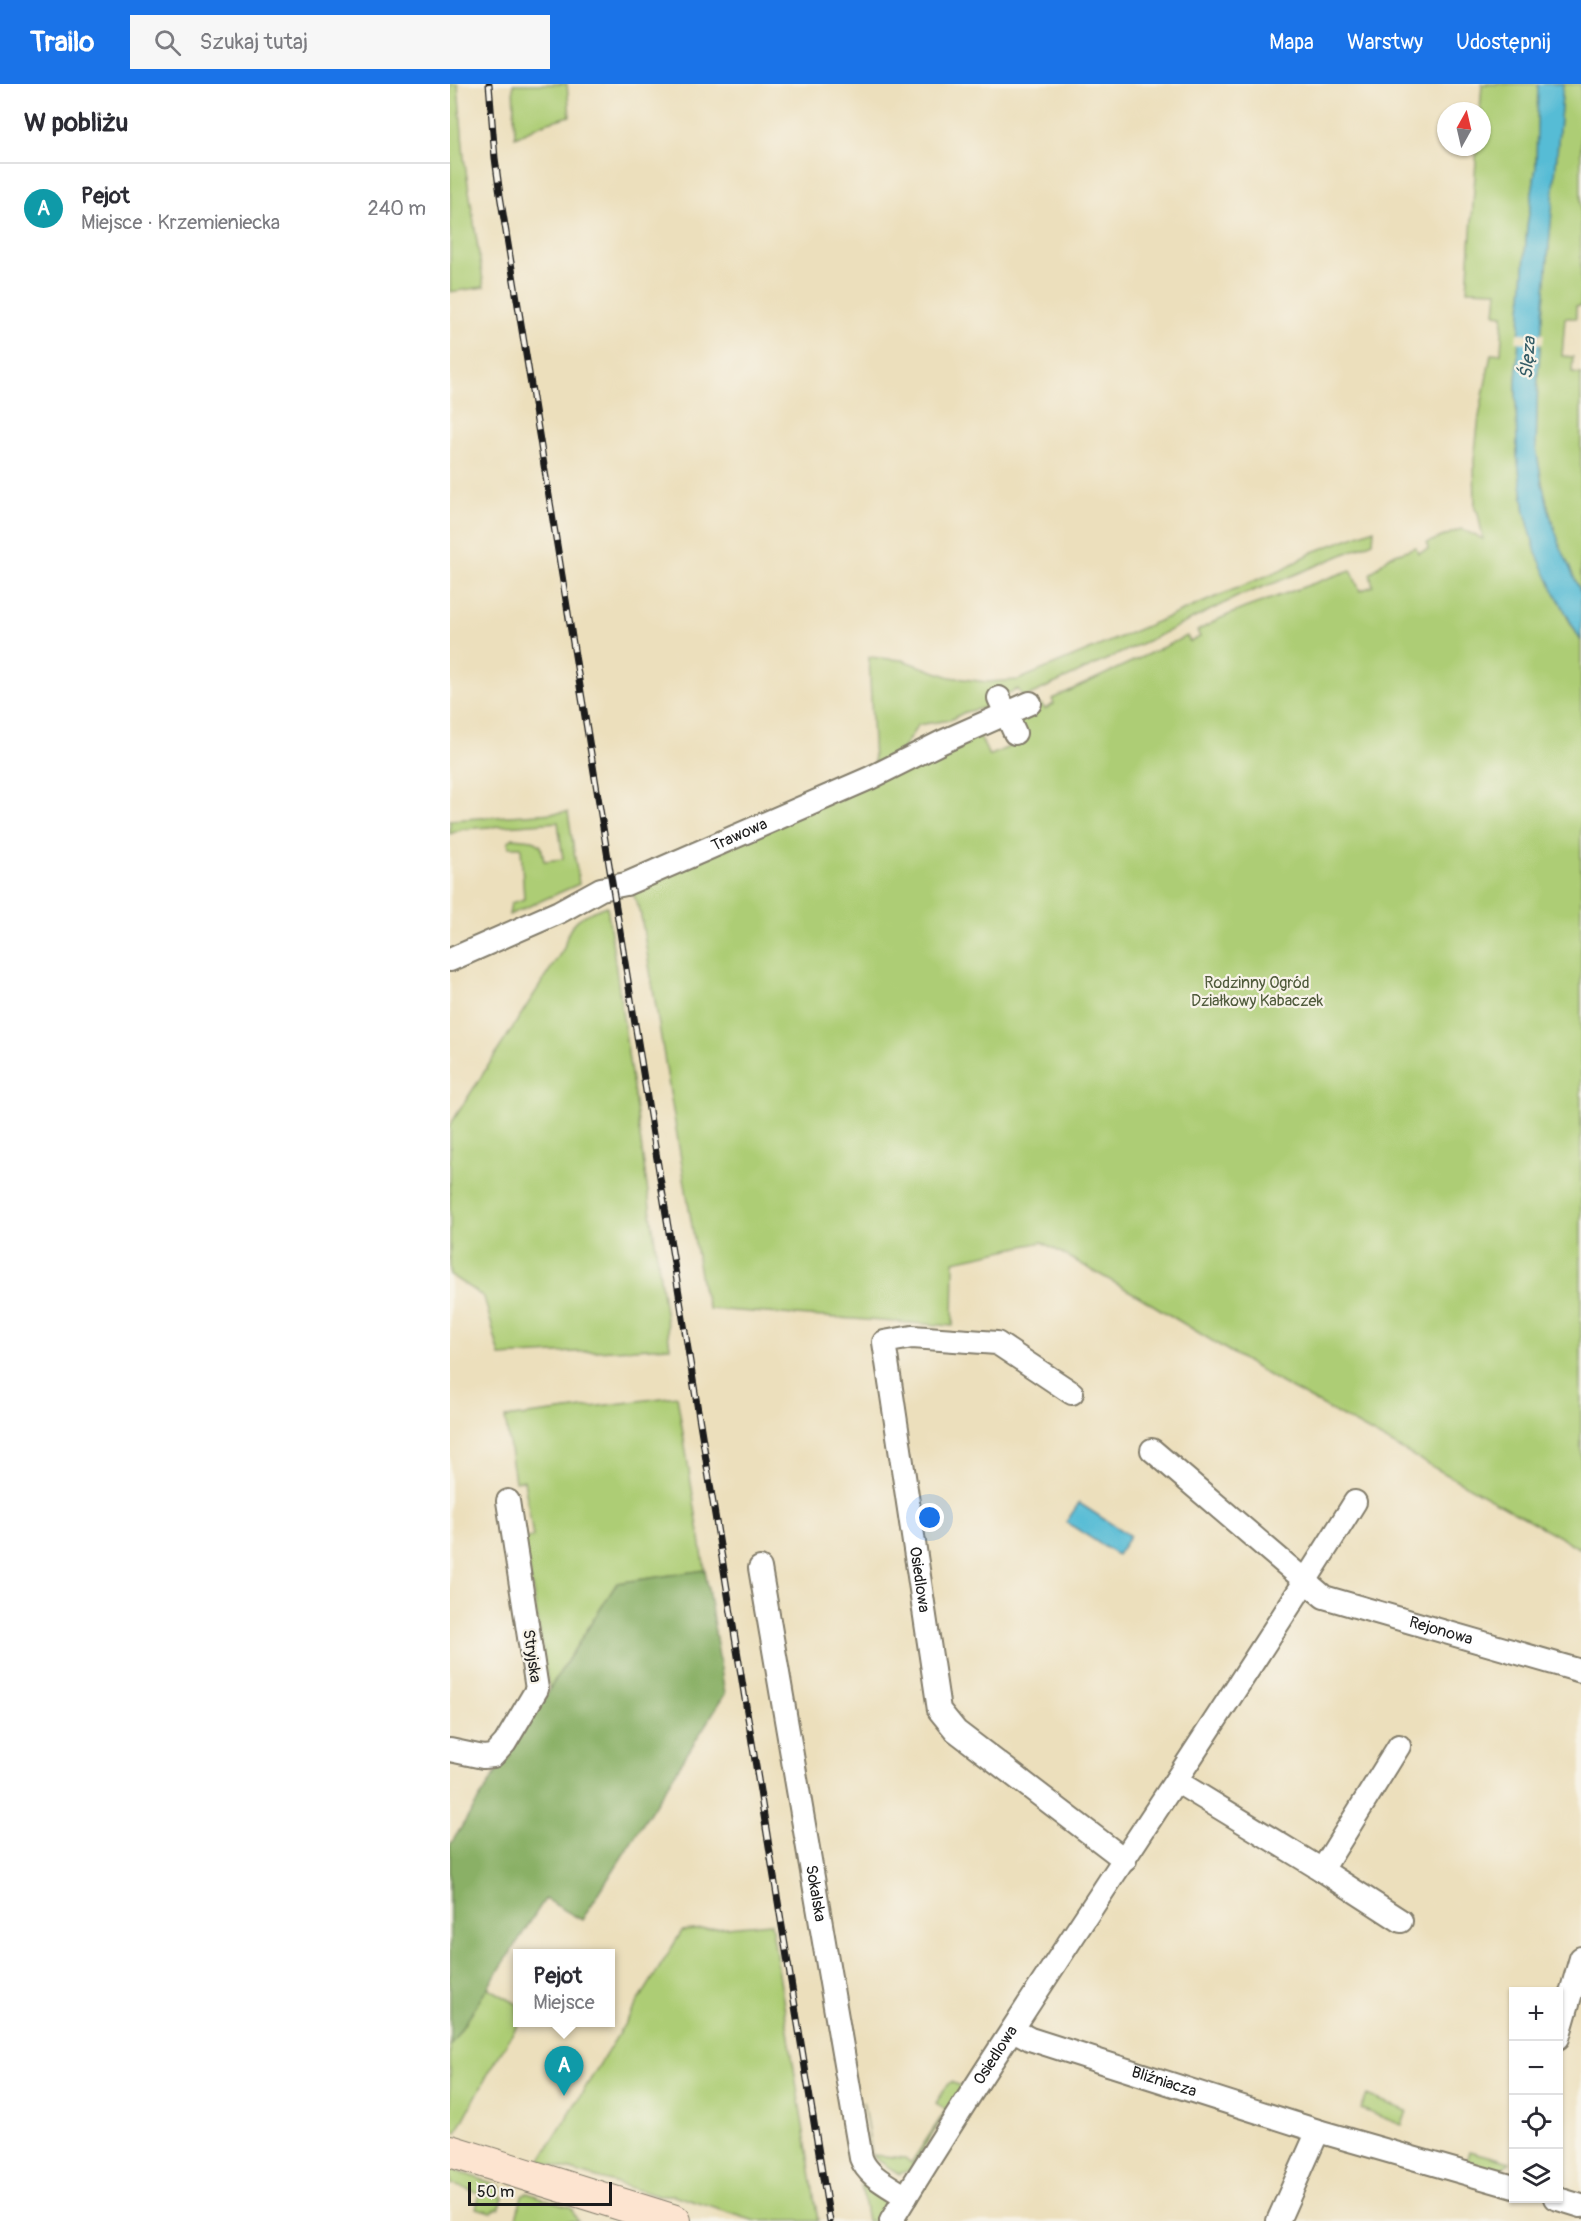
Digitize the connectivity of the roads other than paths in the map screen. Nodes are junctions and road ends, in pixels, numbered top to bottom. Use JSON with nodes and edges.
{"nodes":[{"id":1,"x":1030,"y":703,"type":"dead end"},
{"id":2,"x":450,"y":960,"type":"edge"},
{"id":3,"x":1072,"y":1393,"type":"dead end"},
{"id":4,"x":1152,"y":1450,"type":"dead end"},
{"id":5,"x":508,"y":1501,"type":"dead end"},
{"id":6,"x":1355,"y":1502,"type":"dead end"},
{"id":7,"x":760,"y":1568,"type":"dead end"},
{"id":8,"x":1306,"y":1581,"type":"junction"},
{"id":9,"x":1581,"y":1671,"type":"edge"},
{"id":10,"x":1399,"y":1746,"type":"dead end"},
{"id":11,"x":450,"y":1750,"type":"edge"},
{"id":12,"x":1176,"y":1781,"type":"junction"},
{"id":13,"x":1125,"y":1860,"type":"junction"},
{"id":14,"x":1322,"y":1870,"type":"junction"},
{"id":15,"x":1401,"y":1921,"type":"dead end"},
{"id":16,"x":1581,"y":1958,"type":"edge"},
{"id":17,"x":1563,"y":2021,"type":"edge"},
{"id":18,"x":1012,"y":2030,"type":"junction"},
{"id":19,"x":1318,"y":2131,"type":"junction"},
{"id":20,"x":450,"y":2151,"type":"edge"},
{"id":21,"x":1509,"y":2186,"type":"edge"},
{"id":22,"x":906,"y":2197,"type":"junction"},
{"id":23,"x":1563,"y":2201,"type":"edge"},
{"id":24,"x":1581,"y":2206,"type":"edge"},
{"id":25,"x":675,"y":2221,"type":"edge"},
{"id":26,"x":891,"y":2221,"type":"edge"},
{"id":27,"x":1278,"y":2221,"type":"edge"}],
"edges":[{"from":1,"to":2,"type":"street","name":"Trawowa"},
{"from":3,"to":13,"type":"street","name":"Osiedlowa"},
{"from":4,"to":8,"type":"street"},
{"from":5,"to":11,"type":"street","name":"Stryjska"},
{"from":6,"to":8,"type":"street","name":"Osiedlowa"},
{"from":7,"to":22,"type":"street","name":"Sokalska"},
{"from":8,"to":9,"type":"street","name":"Rejonowa"},
{"from":8,"to":12,"type":"street","name":"Osiedlowa"},
{"from":10,"to":14,"type":"street"},
{"from":12,"to":13,"type":"street","name":"Osiedlowa"},
{"from":12,"to":14,"type":"street"},
{"from":13,"to":18,"type":"street","name":"Osiedlowa"},
{"from":14,"to":15,"type":"street"},
{"from":16,"to":17,"type":"street"},
{"from":18,"to":19,"type":"street","name":"Bliźniacza"},
{"from":18,"to":22,"type":"street","name":"Osiedlowa"},
{"from":19,"to":21,"type":"street","name":"Bliźniacza"},
{"from":19,"to":27,"type":"street"},
{"from":20,"to":25,"type":"street"},
{"from":22,"to":26,"type":"street","name":"Osiedlowa"},
{"from":23,"to":24,"type":"street"}]}
